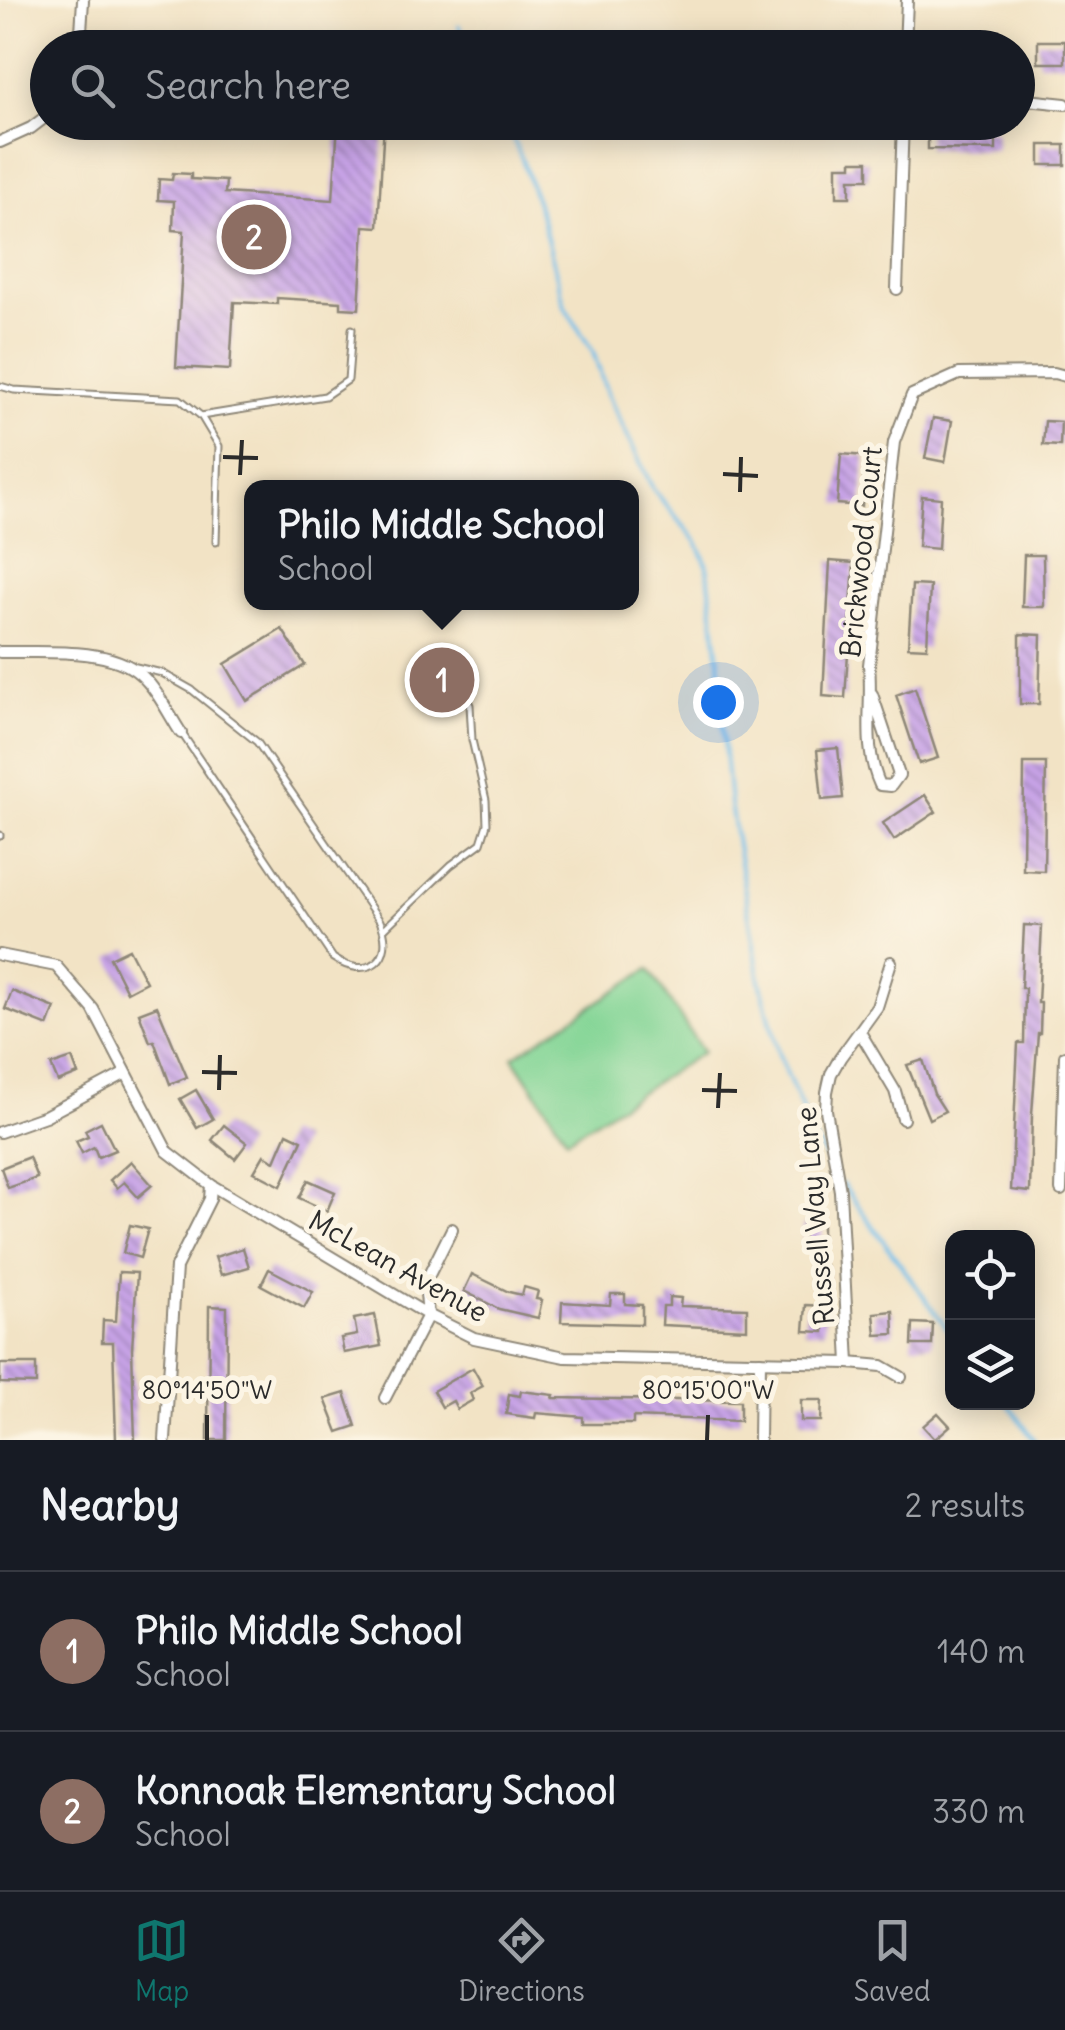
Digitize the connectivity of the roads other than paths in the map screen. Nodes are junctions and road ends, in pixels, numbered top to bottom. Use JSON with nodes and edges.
{"nodes":[{"id":1,"x":83,"y":0,"type":"edge"},
{"id":2,"x":907,"y":0,"type":"edge"},
{"id":3,"x":81,"y":30,"type":"edge"},
{"id":4,"x":906,"y":30,"type":"edge"},
{"id":5,"x":1035,"y":101,"type":"edge"},
{"id":6,"x":1065,"y":104,"type":"edge"},
{"id":7,"x":30,"y":128,"type":"edge"},
{"id":8,"x":902,"y":140,"type":"edge"},
{"id":9,"x":0,"y":142,"type":"edge"},
{"id":10,"x":897,"y":289,"type":"dead end"},
{"id":11,"x":352,"y":330,"type":"dead end"},
{"id":12,"x":1065,"y":376,"type":"edge"},
{"id":13,"x":0,"y":386,"type":"edge"},
{"id":14,"x":201,"y":416,"type":"junction"},
{"id":15,"x":216,"y":542,"type":"dead end"},
{"id":16,"x":0,"y":652,"type":"edge"},
{"id":17,"x":129,"y":666,"type":"junction"},
{"id":18,"x":458,"y":681,"type":"dead end"},
{"id":19,"x":872,"y":694,"type":"junction"},
{"id":20,"x":181,"y":733,"type":"joint"},
{"id":21,"x":384,"y":929,"type":"junction"},
{"id":22,"x":0,"y":955,"type":"edge"},
{"id":23,"x":892,"y":962,"type":"dead end"},
{"id":24,"x":860,"y":1032,"type":"junction"},
{"id":25,"x":1065,"y":1056,"type":"edge"},
{"id":26,"x":124,"y":1074,"type":"junction"},
{"id":27,"x":903,"y":1119,"type":"dead end"},
{"id":28,"x":0,"y":1132,"type":"edge"},
{"id":29,"x":210,"y":1185,"type":"junction"},
{"id":30,"x":1061,"y":1190,"type":"dead end"},
{"id":31,"x":452,"y":1229,"type":"dead end"},
{"id":32,"x":428,"y":1314,"type":"junction"},
{"id":33,"x":760,"y":1361,"type":"junction"},
{"id":34,"x":849,"y":1363,"type":"junction"},
{"id":35,"x":901,"y":1377,"type":"dead end"},
{"id":36,"x":385,"y":1398,"type":"dead end"},
{"id":37,"x":164,"y":1440,"type":"edge"},
{"id":38,"x":759,"y":1440,"type":"edge"}],
"edges":[{"from":1,"to":3,"type":"street"},
{"from":2,"to":4,"type":"street"},
{"from":5,"to":6,"type":"street"},
{"from":7,"to":9,"type":"street"},
{"from":8,"to":10,"type":"street"},
{"from":11,"to":14,"type":"lane"},
{"from":12,"to":19,"type":"street","name":"Brickwood Court"},
{"from":13,"to":14,"type":"lane"},
{"from":14,"to":15,"type":"lane"},
{"from":16,"to":17,"type":"street"},
{"from":17,"to":20,"type":"street"},
{"from":17,"to":21,"type":"lane"},
{"from":18,"to":21,"type":"lane"},
{"from":19,"to":19,"type":"street","name":"Brickwood Court"},
{"from":20,"to":21,"type":"lane"},
{"from":22,"to":26,"type":"street","name":"McLean Avenue"},
{"from":23,"to":24,"type":"street","name":"Russell Way Lane"},
{"from":24,"to":27,"type":"street"},
{"from":24,"to":34,"type":"street","name":"Russell Way Lane"},
{"from":25,"to":30,"type":"street"},
{"from":26,"to":28,"type":"street"},
{"from":26,"to":29,"type":"street","name":"McLean Avenue"},
{"from":29,"to":32,"type":"street","name":"McLean Avenue"},
{"from":29,"to":37,"type":"street"},
{"from":31,"to":32,"type":"street"},
{"from":32,"to":33,"type":"street","name":"McLean Avenue"},
{"from":32,"to":36,"type":"street"},
{"from":33,"to":34,"type":"street","name":"McLean Avenue"},
{"from":33,"to":38,"type":"street"},
{"from":34,"to":35,"type":"street","name":"McLean Avenue"}]}
